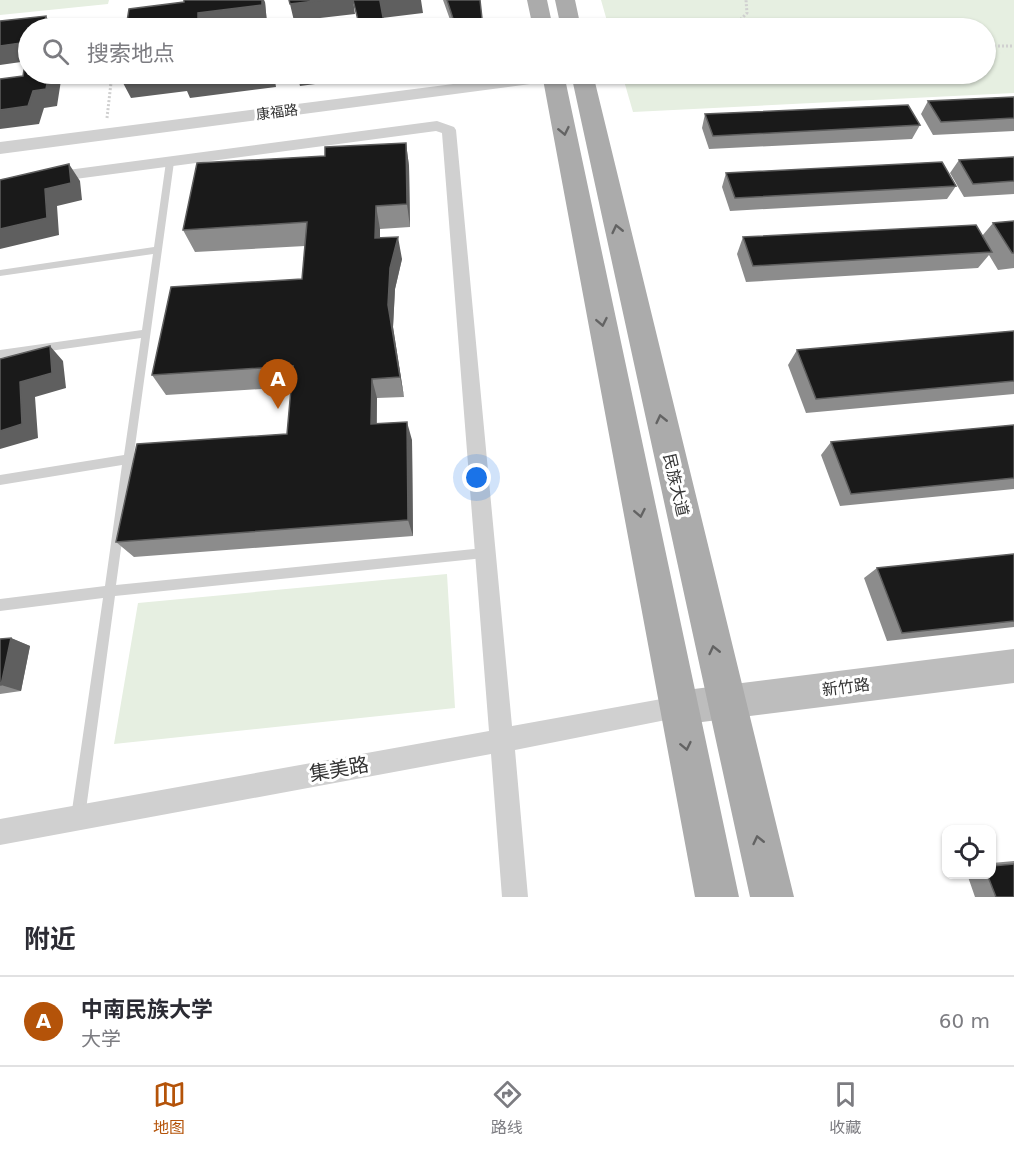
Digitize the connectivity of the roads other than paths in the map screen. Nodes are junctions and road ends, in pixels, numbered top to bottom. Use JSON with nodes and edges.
{"nodes":[{"id":1,"x":537,"y":0,"type":"edge"},
{"id":2,"x":565,"y":0,"type":"edge"},
{"id":3,"x":541,"y":18,"type":"edge"},
{"id":4,"x":569,"y":18,"type":"edge"},
{"id":5,"x":486,"y":84,"type":"edge"},
{"id":6,"x":564,"y":84,"type":"edge"},
{"id":7,"x":565,"y":84,"type":"edge"},
{"id":8,"x":0,"y":148,"type":"edge"},
{"id":9,"x":170,"y":162,"type":"junction"},
{"id":10,"x":0,"y":184,"type":"edge"},
{"id":11,"x":158,"y":250,"type":"junction"},
{"id":12,"x":0,"y":273,"type":"edge"},
{"id":13,"x":146,"y":333,"type":"junction"},
{"id":14,"x":0,"y":354,"type":"edge"},
{"id":15,"x":128,"y":459,"type":"junction"},
{"id":16,"x":0,"y":480,"type":"edge"},
{"id":17,"x":484,"y":553,"type":"junction"},
{"id":18,"x":110,"y":591,"type":"junction"},
{"id":19,"x":0,"y":605,"type":"edge"},
{"id":20,"x":1014,"y":666,"type":"edge"},
{"id":21,"x":726,"y":702,"type":"junction"},
{"id":22,"x":678,"y":708,"type":"junction"},
{"id":23,"x":499,"y":739,"type":"junction"},
{"id":24,"x":78,"y":817,"type":"junction"},
{"id":25,"x":0,"y":832,"type":"edge"},
{"id":26,"x":515,"y":897,"type":"edge"},
{"id":27,"x":717,"y":897,"type":"edge"},
{"id":28,"x":771,"y":897,"type":"edge"}],
"edges":[{"from":1,"to":3,"type":"main road"},
{"from":2,"to":4,"type":"main road"},
{"from":5,"to":8,"type":"street","name":"康福路"},
{"from":6,"to":22,"type":"main road","one_way":true},
{"from":21,"to":7,"type":"main road","name":"民族大道","one_way":true},
{"from":9,"to":10,"type":"street"},
{"from":9,"to":11,"type":"lane"},
{"from":9,"to":17,"type":"street"},
{"from":11,"to":12,"type":"lane"},
{"from":11,"to":13,"type":"lane"},
{"from":13,"to":14,"type":"lane"},
{"from":13,"to":15,"type":"lane"},
{"from":15,"to":16,"type":"lane"},
{"from":15,"to":18,"type":"lane"},
{"from":17,"to":18,"type":"lane"},
{"from":17,"to":23,"type":"street"},
{"from":18,"to":19,"type":"lane"},
{"from":18,"to":24,"type":"lane"},
{"from":20,"to":21,"type":"main road","name":"新竹路"},
{"from":21,"to":22,"type":"main road","name":"新竹路"},
{"from":28,"to":21,"type":"main road","name":"民族大道","one_way":true},
{"from":22,"to":23,"type":"street","name":"集美路"},
{"from":22,"to":27,"type":"main road","one_way":true},
{"from":23,"to":24,"type":"street","name":"集美路"},
{"from":23,"to":26,"type":"street"},
{"from":24,"to":25,"type":"street","name":"集美路"}]}
